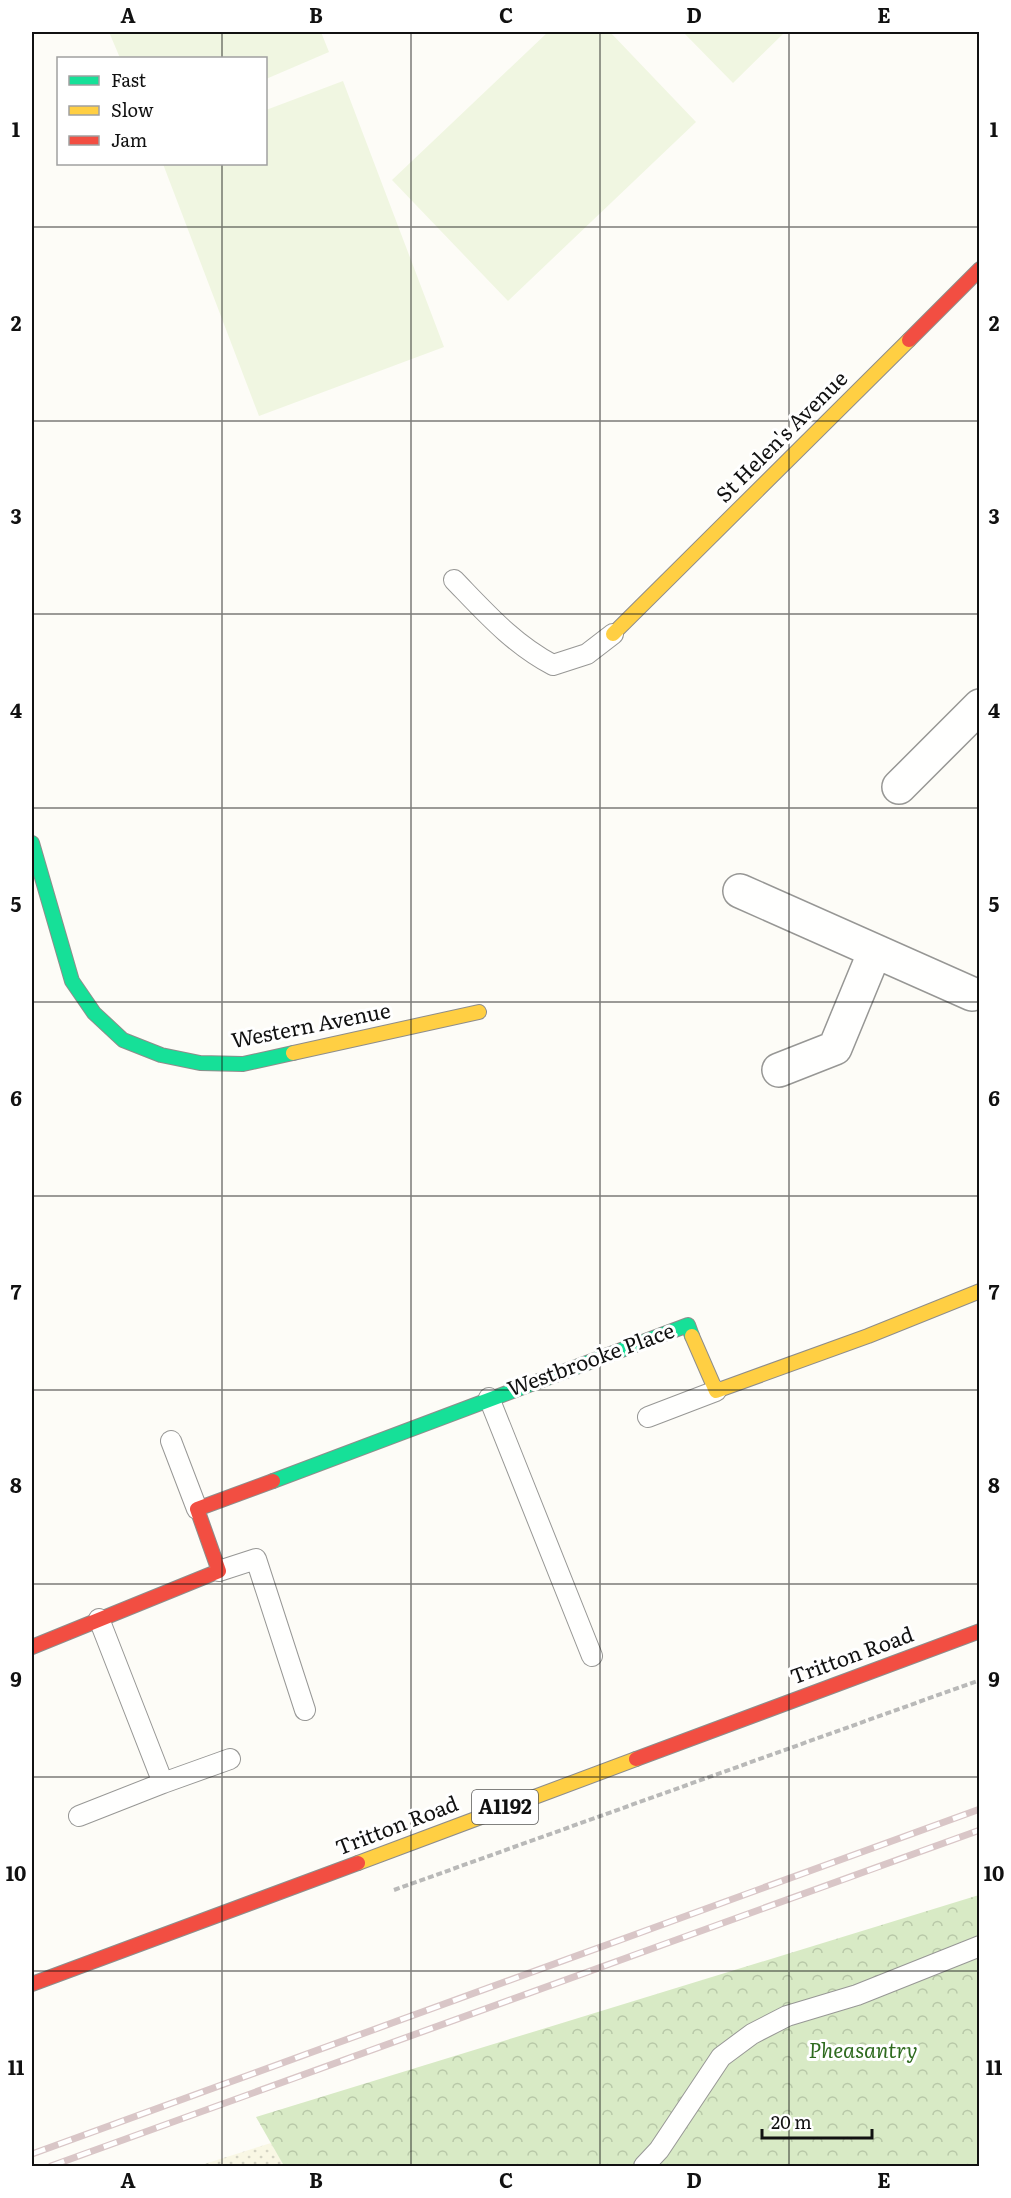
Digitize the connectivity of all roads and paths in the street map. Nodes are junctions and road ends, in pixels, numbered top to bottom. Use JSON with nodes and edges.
{"nodes":[{"id":1,"x":980,"y":270,"type":"edge"},
{"id":2,"x":454,"y":580,"type":"dead end"},
{"id":3,"x":614,"y":634,"type":"joint"},
{"id":4,"x":980,"y":706,"type":"edge"},
{"id":5,"x":899,"y":787,"type":"dead end"},
{"id":6,"x":32,"y":843,"type":"edge"},
{"id":7,"x":740,"y":891,"type":"dead end"},
{"id":8,"x":875,"y":951,"type":"junction"},
{"id":9,"x":977,"y":998,"type":"edge"},
{"id":10,"x":479,"y":1012,"type":"dead end"},
{"id":11,"x":779,"y":1070,"type":"dead end"},
{"id":12,"x":980,"y":1292,"type":"edge"},
{"id":13,"x":716,"y":1391,"type":"junction"},
{"id":14,"x":489,"y":1398,"type":"junction"},
{"id":15,"x":648,"y":1417,"type":"dead end"},
{"id":16,"x":171,"y":1441,"type":"dead end"},
{"id":17,"x":197,"y":1509,"type":"junction"},
{"id":18,"x":219,"y":1571,"type":"junction"},
{"id":19,"x":99,"y":1619,"type":"junction"},
{"id":20,"x":980,"y":1631,"type":"edge"},
{"id":21,"x":32,"y":1647,"type":"edge"},
{"id":22,"x":592,"y":1656,"type":"dead end"},
{"id":23,"x":980,"y":1680,"type":"edge"},
{"id":24,"x":305,"y":1710,"type":"dead end"},
{"id":25,"x":230,"y":1759,"type":"dead end"},
{"id":26,"x":163,"y":1783,"type":"junction"},
{"id":27,"x":79,"y":1816,"type":"dead end"},
{"id":28,"x":393,"y":1890,"type":"dead end"},
{"id":29,"x":980,"y":1946,"type":"edge"},
{"id":30,"x":32,"y":1984,"type":"edge"},
{"id":31,"x":644,"y":2166,"type":"edge"}],
"edges":[{"from":1,"to":3,"type":"street","name":"St Helen's Avenue"},
{"from":2,"to":3,"type":"lane"},
{"from":4,"to":5,"type":"street"},
{"from":6,"to":10,"type":"street","name":"Western Avenue"},
{"from":7,"to":8,"type":"street"},
{"from":8,"to":9,"type":"street"},
{"from":8,"to":11,"type":"street"},
{"from":12,"to":13,"type":"street"},
{"from":13,"to":14,"type":"street","name":"Westbrooke Place"},
{"from":13,"to":15,"type":"lane"},
{"from":14,"to":17,"type":"street","name":"Westbrooke Place"},
{"from":14,"to":22,"type":"lane"},
{"from":16,"to":17,"type":"lane"},
{"from":17,"to":18,"type":"street"},
{"from":18,"to":19,"type":"street"},
{"from":18,"to":24,"type":"lane"},
{"from":19,"to":21,"type":"street"},
{"from":19,"to":26,"type":"lane"},
{"from":20,"to":30,"type":"street","name":"Tritton Road","number":"A1192"},
{"from":23,"to":28,"type":"path"},
{"from":25,"to":26,"type":"lane"},
{"from":26,"to":27,"type":"lane"},
{"from":29,"to":31,"type":"lane"}]}
